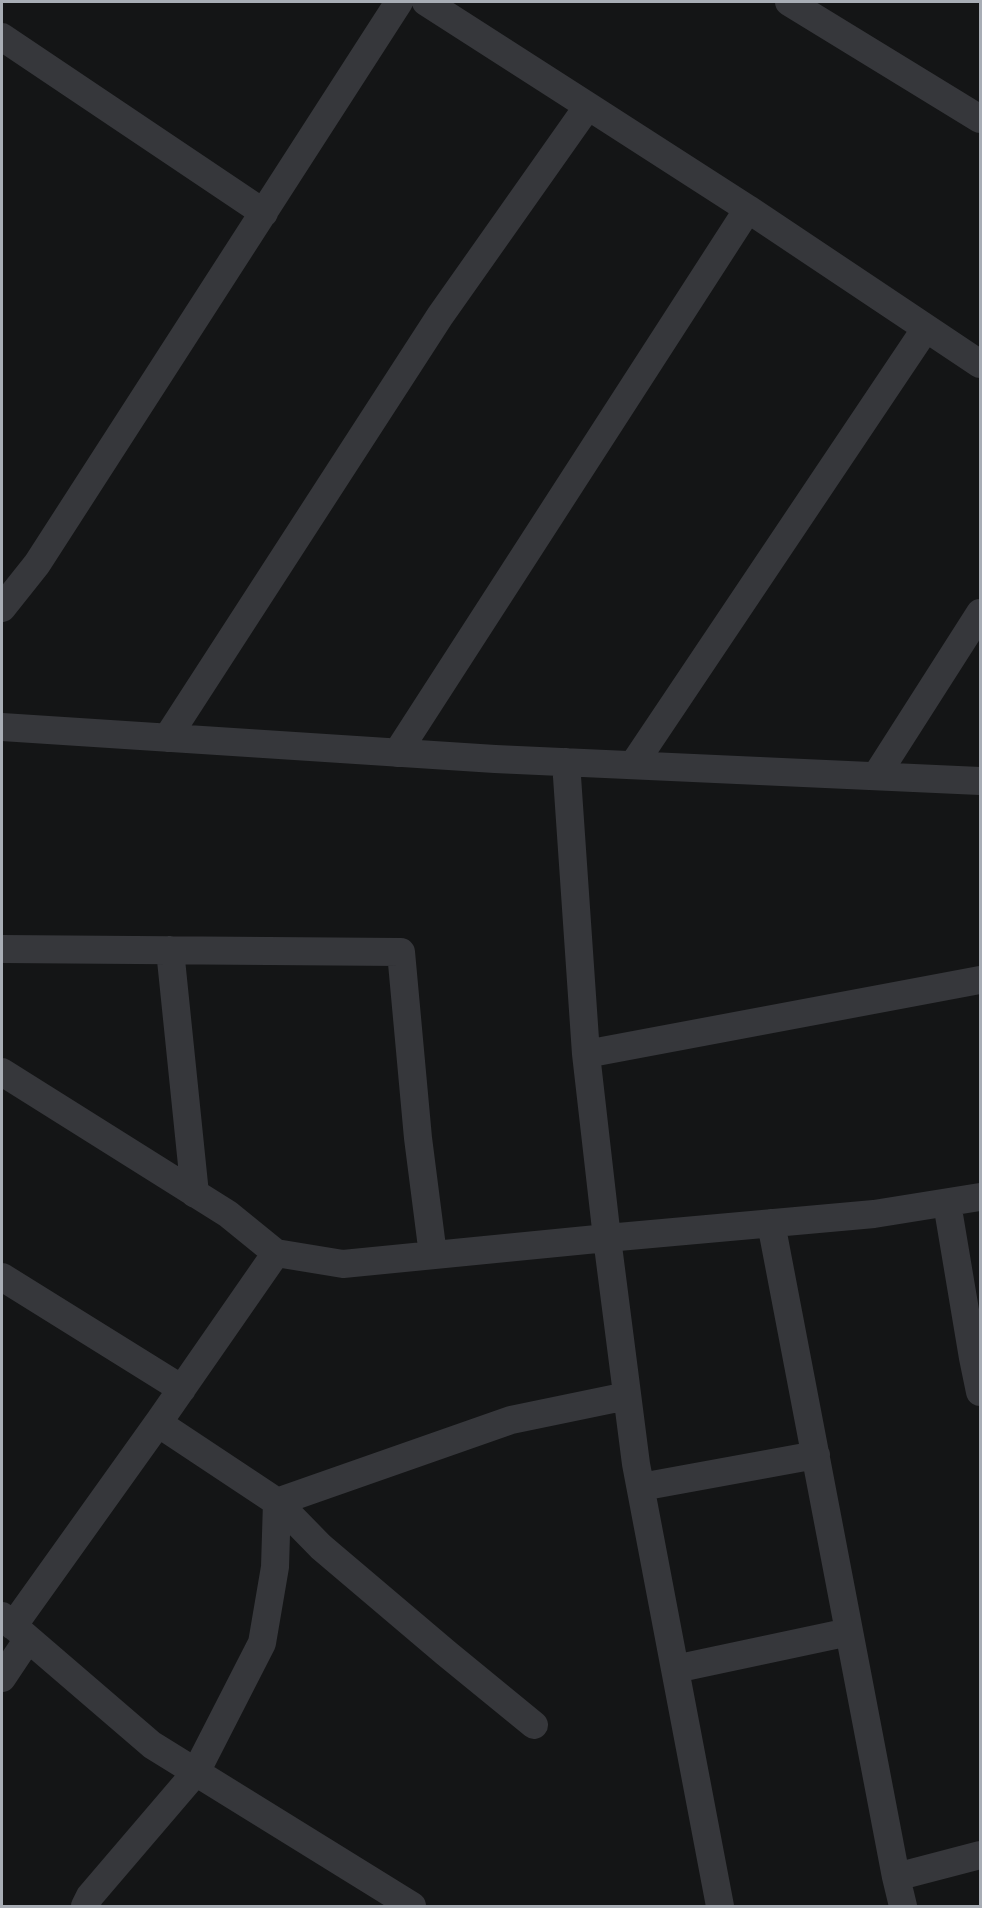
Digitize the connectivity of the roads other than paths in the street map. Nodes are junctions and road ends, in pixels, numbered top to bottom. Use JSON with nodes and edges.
{"nodes":[{"id":1,"x":399,"y":2,"type":"edge"},
{"id":2,"x":426,"y":2,"type":"edge"},
{"id":3,"x":799,"y":4,"type":"edge"},
{"id":4,"x":2,"y":37,"type":"edge"},
{"id":5,"x":588,"y":106,"type":"junction"},
{"id":6,"x":981,"y":119,"type":"edge"},
{"id":7,"x":748,"y":209,"type":"junction"},
{"id":8,"x":264,"y":213,"type":"junction"},
{"id":9,"x":926,"y":328,"type":"junction"},
{"id":10,"x":981,"y":364,"type":"edge"},
{"id":11,"x":2,"y":608,"type":"edge"},
{"id":12,"x":981,"y":613,"type":"edge"},
{"id":13,"x":2,"y":727,"type":"edge"},
{"id":14,"x":167,"y":738,"type":"junction"},
{"id":15,"x":397,"y":753,"type":"junction"},
{"id":16,"x":566,"y":762,"type":"junction"},
{"id":17,"x":633,"y":765,"type":"junction"},
{"id":18,"x":876,"y":777,"type":"junction"},
{"id":19,"x":981,"y":781,"type":"edge"},
{"id":20,"x":2,"y":949,"type":"edge"},
{"id":21,"x":170,"y":950,"type":"junction"},
{"id":22,"x":981,"y":980,"type":"edge"},
{"id":23,"x":586,"y":1054,"type":"junction"},
{"id":24,"x":2,"y":1072,"type":"edge"},
{"id":25,"x":195,"y":1194,"type":"junction"},
{"id":26,"x":981,"y":1197,"type":"edge"},
{"id":27,"x":947,"y":1203,"type":"junction"},
{"id":28,"x":771,"y":1223,"type":"junction"},
{"id":29,"x":607,"y":1238,"type":"junction"},
{"id":30,"x":276,"y":1254,"type":"junction"},
{"id":31,"x":433,"y":1255,"type":"junction"},
{"id":32,"x":2,"y":1277,"type":"edge"},
{"id":33,"x":182,"y":1389,"type":"junction"},
{"id":34,"x":981,"y":1392,"type":"edge"},
{"id":35,"x":627,"y":1396,"type":"junction"},
{"id":36,"x":158,"y":1423,"type":"junction"},
{"id":37,"x":816,"y":1455,"type":"junction"},
{"id":38,"x":641,"y":1487,"type":"junction"},
{"id":39,"x":278,"y":1502,"type":"junction"},
{"id":40,"x":14,"y":1627,"type":"edge"},
{"id":41,"x":849,"y":1632,"type":"junction"},
{"id":42,"x":675,"y":1669,"type":"junction"},
{"id":43,"x":2,"y":1678,"type":"edge"},
{"id":44,"x":534,"y":1725,"type":"dead end"},
{"id":45,"x":196,"y":1772,"type":"junction"},
{"id":46,"x":981,"y":1855,"type":"edge"},
{"id":47,"x":896,"y":1877,"type":"junction"},
{"id":48,"x":85,"y":1906,"type":"edge"},
{"id":49,"x":411,"y":1906,"type":"edge"},
{"id":50,"x":720,"y":1906,"type":"edge"},
{"id":51,"x":903,"y":1906,"type":"edge"}],
"edges":[{"from":1,"to":8,"type":"street"},
{"from":2,"to":5,"type":"street"},
{"from":3,"to":6,"type":"street"},
{"from":4,"to":8,"type":"street"},
{"from":5,"to":7,"type":"street"},
{"from":5,"to":14,"type":"street"},
{"from":7,"to":9,"type":"street"},
{"from":7,"to":15,"type":"street"},
{"from":8,"to":11,"type":"street"},
{"from":9,"to":10,"type":"street"},
{"from":9,"to":17,"type":"street"},
{"from":12,"to":18,"type":"street"},
{"from":13,"to":14,"type":"street"},
{"from":14,"to":15,"type":"street"},
{"from":15,"to":16,"type":"street"},
{"from":16,"to":17,"type":"street"},
{"from":16,"to":23,"type":"street"},
{"from":17,"to":18,"type":"street"},
{"from":18,"to":19,"type":"street"},
{"from":20,"to":21,"type":"street"},
{"from":21,"to":25,"type":"street"},
{"from":21,"to":31,"type":"street"},
{"from":22,"to":23,"type":"street"},
{"from":23,"to":29,"type":"street"},
{"from":24,"to":25,"type":"street"},
{"from":25,"to":30,"type":"street"},
{"from":26,"to":27,"type":"street"},
{"from":27,"to":28,"type":"street"},
{"from":27,"to":34,"type":"street"},
{"from":28,"to":29,"type":"street"},
{"from":28,"to":37,"type":"street"},
{"from":29,"to":31,"type":"street"},
{"from":29,"to":35,"type":"street"},
{"from":30,"to":31,"type":"street"},
{"from":30,"to":33,"type":"street"},
{"from":32,"to":33,"type":"street"},
{"from":33,"to":36,"type":"street"},
{"from":35,"to":38,"type":"street"},
{"from":35,"to":39,"type":"street"},
{"from":36,"to":39,"type":"street"},
{"from":36,"to":40,"type":"street"},
{"from":37,"to":38,"type":"street"},
{"from":37,"to":41,"type":"street"},
{"from":38,"to":42,"type":"street"},
{"from":39,"to":44,"type":"street"},
{"from":39,"to":45,"type":"street"},
{"from":40,"to":43,"type":"street"},
{"from":40,"to":45,"type":"street"},
{"from":41,"to":42,"type":"street"},
{"from":41,"to":47,"type":"street"},
{"from":42,"to":50,"type":"street"},
{"from":45,"to":48,"type":"street"},
{"from":45,"to":49,"type":"street"},
{"from":46,"to":47,"type":"street"},
{"from":47,"to":51,"type":"street"}]}
